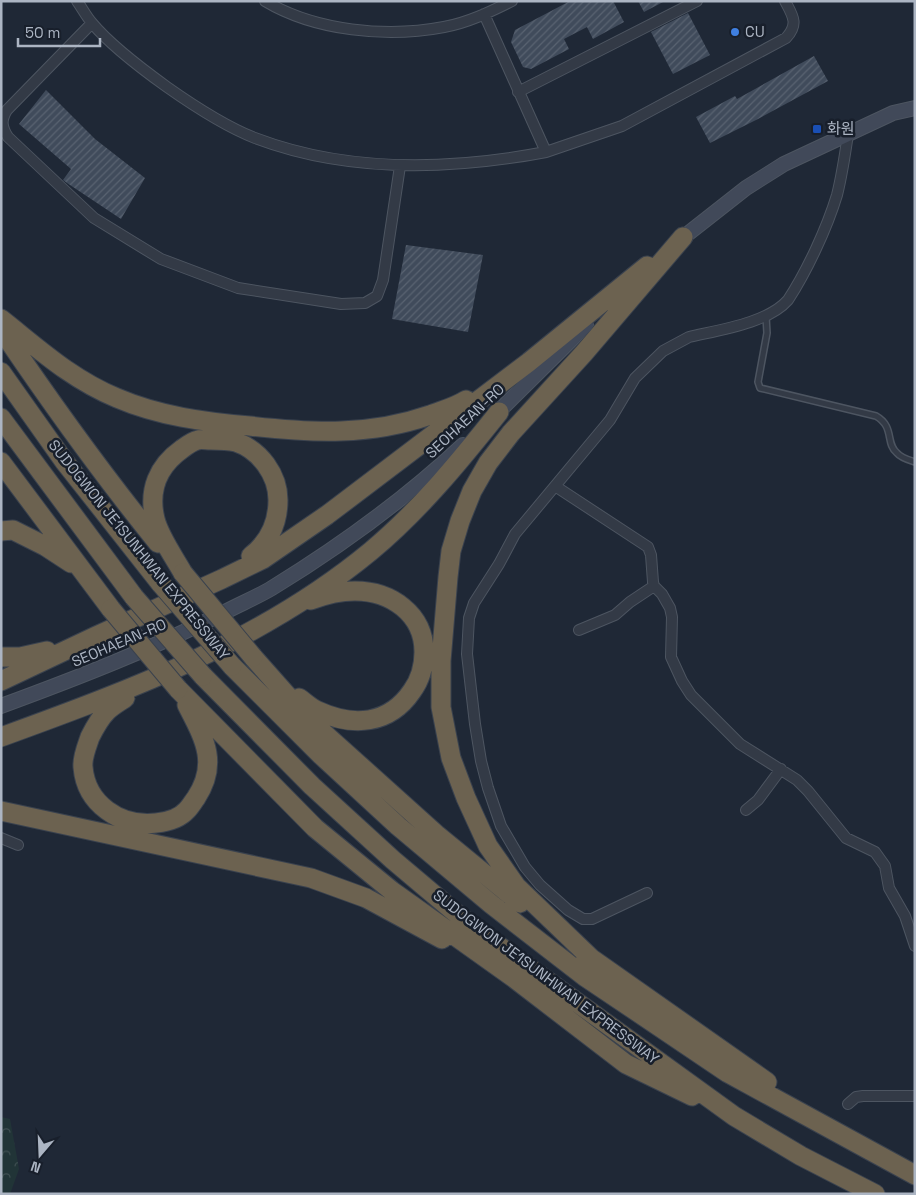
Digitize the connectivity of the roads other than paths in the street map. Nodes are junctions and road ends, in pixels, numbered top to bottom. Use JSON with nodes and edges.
{"nodes":[{"id":1,"x":77,"y":1,"type":"edge"},
{"id":2,"x":265,"y":1,"type":"edge"},
{"id":3,"x":512,"y":1,"type":"edge"},
{"id":4,"x":697,"y":1,"type":"edge"},
{"id":5,"x":785,"y":1,"type":"edge"},
{"id":6,"x":484,"y":14,"type":"junction"},
{"id":7,"x":92,"y":23,"type":"junction"},
{"id":8,"x":518,"y":92,"type":"junction"},
{"id":9,"x":915,"y":108,"type":"edge"},
{"id":10,"x":848,"y":134,"type":"junction"},
{"id":11,"x":546,"y":152,"type":"junction"},
{"id":12,"x":400,"y":166,"type":"junction"},
{"id":13,"x":682,"y":237,"type":"junction"},
{"id":14,"x":766,"y":316,"type":"junction"},
{"id":15,"x":1,"y":318,"type":"edge"},
{"id":16,"x":1,"y":329,"type":"edge"},
{"id":17,"x":529,"y":362,"type":"junction"},
{"id":18,"x":1,"y":372,"type":"edge"},
{"id":19,"x":499,"y":412,"type":"junction"},
{"id":20,"x":1,"y":418,"type":"edge"},
{"id":21,"x":1,"y":462,"type":"edge"},
{"id":22,"x":915,"y":462,"type":"edge"},
{"id":23,"x":556,"y":486,"type":"junction"},
{"id":24,"x":1,"y":531,"type":"edge"},
{"id":25,"x":81,"y":570,"type":"junction"},
{"id":26,"x":183,"y":573,"type":"junction"},
{"id":27,"x":222,"y":579,"type":"junction"},
{"id":28,"x":654,"y":586,"type":"junction"},
{"id":29,"x":300,"y":604,"type":"junction"},
{"id":30,"x":579,"y":630,"type":"dead end"},
{"id":31,"x":96,"y":636,"type":"junction"},
{"id":32,"x":1,"y":657,"type":"edge"},
{"id":33,"x":258,"y":663,"type":"junction"},
{"id":34,"x":1,"y":681,"type":"edge"},
{"id":35,"x":147,"y":682,"type":"junction"},
{"id":36,"x":178,"y":689,"type":"junction"},
{"id":37,"x":1,"y":706,"type":"edge"},
{"id":38,"x":1,"y":737,"type":"edge"},
{"id":39,"x":781,"y":769,"type":"junction"},
{"id":40,"x":746,"y":810,"type":"dead end"},
{"id":41,"x":1,"y":811,"type":"edge"},
{"id":42,"x":1,"y":838,"type":"edge"},
{"id":43,"x":18,"y":845,"type":"dead end"},
{"id":44,"x":647,"y":894,"type":"dead end"},
{"id":45,"x":915,"y":946,"type":"edge"},
{"id":46,"x":594,"y":961,"type":"junction"},
{"id":47,"x":514,"y":978,"type":"junction"},
{"id":48,"x":915,"y":1096,"type":"edge"},
{"id":49,"x":848,"y":1104,"type":"dead end"},
{"id":50,"x":734,"y":1116,"type":"junction"},
{"id":51,"x":852,"y":1142,"type":"junction"},
{"id":52,"x":915,"y":1176,"type":"edge"},
{"id":53,"x":875,"y":1194,"type":"edge"}],
"edges":[{"from":1,"to":7,"type":"street"},
{"from":2,"to":6,"type":"street"},
{"from":3,"to":6,"type":"street"},
{"from":4,"to":8,"type":"street"},
{"from":5,"to":11,"type":"street"},
{"from":6,"to":8,"type":"street"},
{"from":7,"to":12,"type":"street"},
{"from":7,"to":12,"type":"street"},
{"from":8,"to":11,"type":"street"},
{"from":9,"to":10,"type":"main road","name":"SEOHAEAN-RO"},
{"from":10,"to":13,"type":"main road","name":"SEOHAEAN-RO"},
{"from":10,"to":14,"type":"street"},
{"from":11,"to":12,"type":"street"},
{"from":13,"to":17,"type":"highway"},
{"from":13,"to":19,"type":"main road","name":"SEOHAEAN-RO"},
{"from":13,"to":46,"type":"highway"},
{"from":14,"to":22,"type":"lane"},
{"from":14,"to":23,"type":"street"},
{"from":15,"to":17,"type":"highway"},
{"from":16,"to":26,"type":"highway"},
{"from":17,"to":27,"type":"highway"},
{"from":18,"to":51,"type":"highway","name":"SUDOGWON JE1SUNHWAN EXPRESSWAY","bridge":true},
{"from":19,"to":29,"type":"highway"},
{"from":19,"to":37,"type":"main road","name":"SEOHAEAN-RO"},
{"from":20,"to":50,"type":"highway","name":"SUDOGWON JE1SUNHWAN EXPRESSWAY","bridge":true},
{"from":21,"to":25,"type":"highway"},
{"from":23,"to":28,"type":"street"},
{"from":23,"to":44,"type":"street"},
{"from":24,"to":25,"type":"highway"},
{"from":25,"to":36,"type":"highway","bridge":true},
{"from":26,"to":27,"type":"highway"},
{"from":26,"to":33,"type":"highway","bridge":true},
{"from":27,"to":31,"type":"highway"},
{"from":28,"to":30,"type":"street"},
{"from":28,"to":39,"type":"street"},
{"from":29,"to":33,"type":"highway"},
{"from":29,"to":35,"type":"highway"},
{"from":31,"to":32,"type":"highway"},
{"from":31,"to":34,"type":"highway"},
{"from":33,"to":46,"type":"highway"},
{"from":35,"to":36,"type":"highway"},
{"from":35,"to":38,"type":"highway"},
{"from":36,"to":47,"type":"highway"},
{"from":39,"to":40,"type":"street"},
{"from":39,"to":45,"type":"street"},
{"from":41,"to":47,"type":"highway"},
{"from":42,"to":43,"type":"street"},
{"from":46,"to":51,"type":"highway"},
{"from":47,"to":50,"type":"highway"},
{"from":48,"to":49,"type":"street"},
{"from":50,"to":53,"type":"highway","name":"SUDOGWON JE1SUNHWAN EXPRESSWAY"},
{"from":51,"to":52,"type":"highway","name":"SUDOGWON JE1SUNHWAN EXPRESSWAY"}]}
